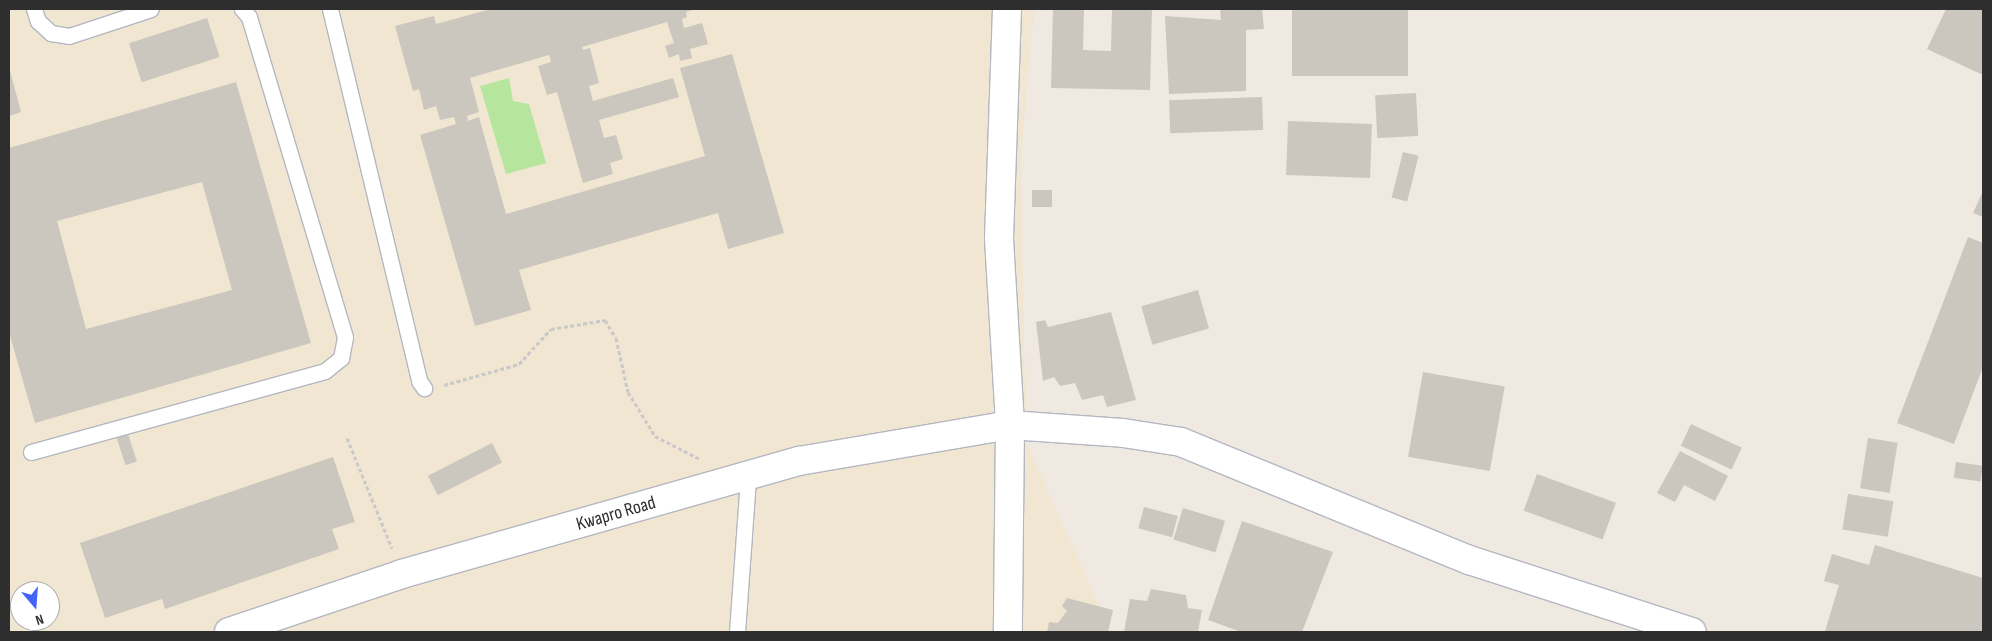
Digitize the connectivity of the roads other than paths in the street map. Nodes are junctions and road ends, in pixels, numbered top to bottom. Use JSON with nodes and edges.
{"nodes":[{"id":1,"x":34,"y":9,"type":"edge"},
{"id":2,"x":151,"y":9,"type":"edge"},
{"id":3,"x":242,"y":9,"type":"edge"},
{"id":4,"x":330,"y":9,"type":"edge"},
{"id":5,"x":1006,"y":9,"type":"edge"},
{"id":6,"x":424,"y":388,"type":"road end"},
{"id":7,"x":1010,"y":425,"type":"junction"},
{"id":8,"x":31,"y":452,"type":"dead end"},
{"id":9,"x":748,"y":477,"type":"junction"},
{"id":10,"x":229,"y":632,"type":"edge"},
{"id":11,"x":737,"y":632,"type":"edge"},
{"id":12,"x":1008,"y":632,"type":"edge"},
{"id":13,"x":1692,"y":632,"type":"edge"}],
"edges":[{"from":1,"to":2,"type":"lane"},
{"from":3,"to":8,"type":"lane"},
{"from":4,"to":6,"type":"lane"},
{"from":5,"to":7,"type":"street"},
{"from":7,"to":9,"type":"street","name":"Kwapro Road"},
{"from":7,"to":12,"type":"street"},
{"from":7,"to":13,"type":"street","name":"Kwapro Road"},
{"from":9,"to":10,"type":"street","name":"Kwapro Road"},
{"from":9,"to":11,"type":"lane"}]}
